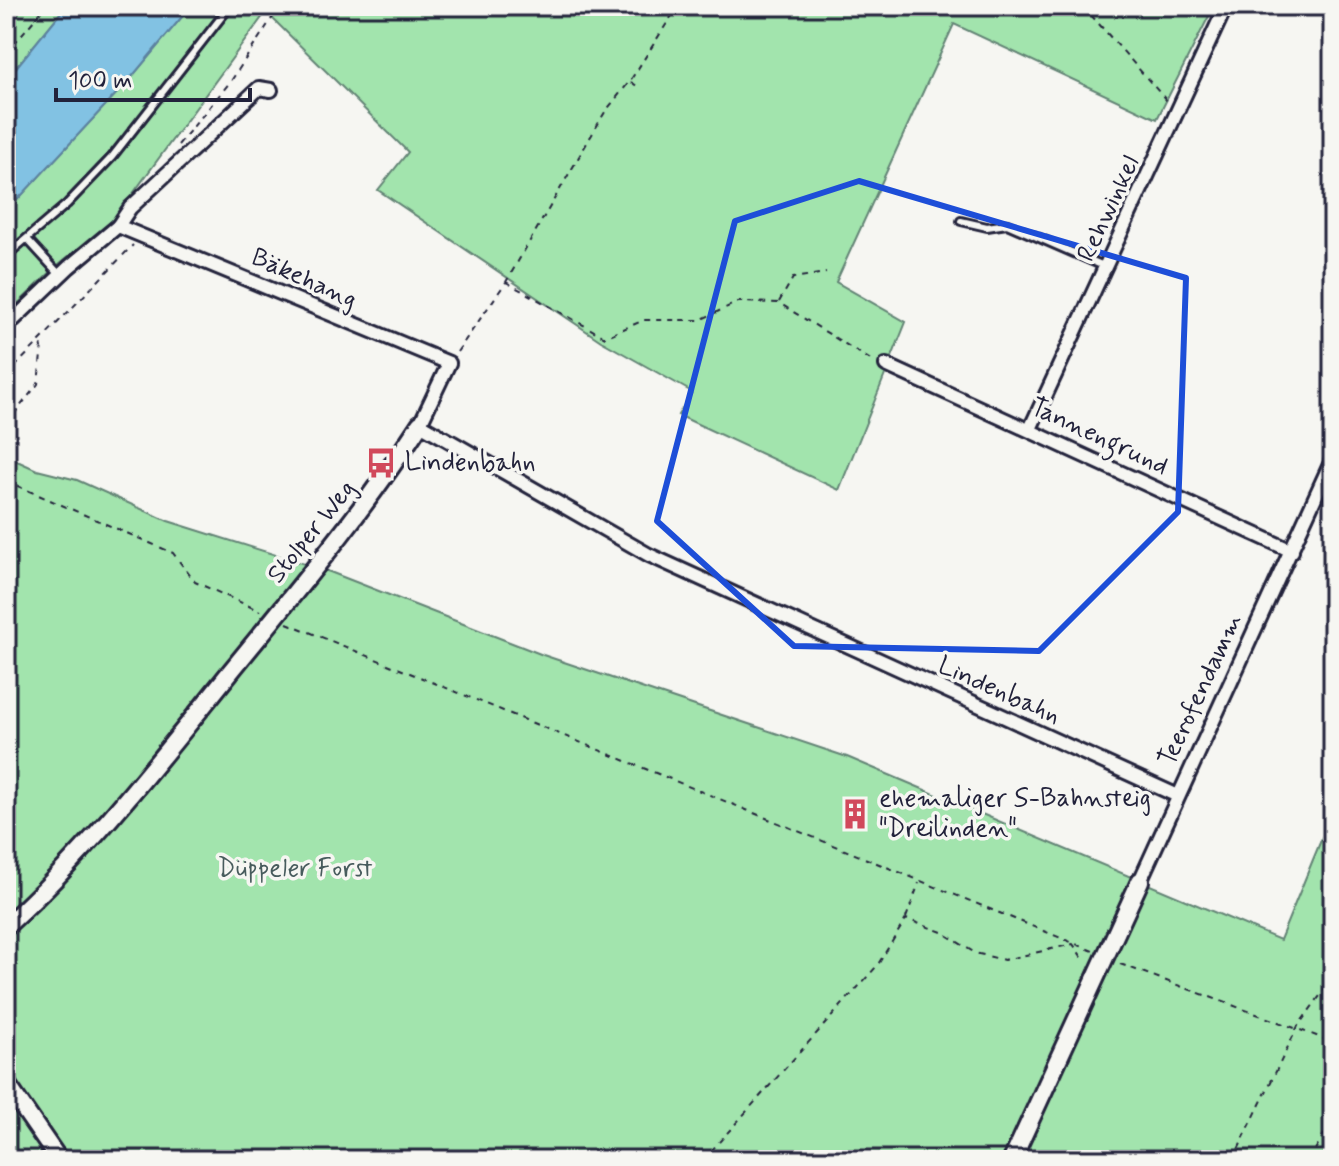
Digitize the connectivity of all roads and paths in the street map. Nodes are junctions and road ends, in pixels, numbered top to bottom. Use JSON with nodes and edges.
{"nodes":[{"id":1,"x":46,"y":6,"type":"edge"},
{"id":2,"x":230,"y":6,"type":"edge"},
{"id":3,"x":280,"y":6,"type":"edge"},
{"id":4,"x":678,"y":6,"type":"edge"},
{"id":5,"x":1083,"y":6,"type":"edge"},
{"id":6,"x":1226,"y":6,"type":"edge"},
{"id":7,"x":6,"y":53,"type":"edge"},
{"id":8,"x":630,"y":81,"type":"junction"},
{"id":9,"x":640,"y":88,"type":"dead end"},
{"id":10,"x":271,"y":90,"type":"dead end"},
{"id":11,"x":1178,"y":113,"type":"junction"},
{"id":12,"x":172,"y":151,"type":"dead end"},
{"id":13,"x":961,"y":221,"type":"dead end"},
{"id":14,"x":118,"y":226,"type":"junction"},
{"id":15,"x":142,"y":235,"type":"junction"},
{"id":16,"x":27,"y":239,"type":"junction"},
{"id":17,"x":6,"y":256,"type":"edge"},
{"id":18,"x":1106,"y":267,"type":"junction"},
{"id":19,"x":826,"y":273,"type":"dead end"},
{"id":20,"x":60,"y":275,"type":"junction"},
{"id":21,"x":506,"y":282,"type":"junction"},
{"id":22,"x":779,"y":303,"type":"junction"},
{"id":23,"x":6,"y":327,"type":"edge"},
{"id":24,"x":42,"y":342,"type":"junction"},
{"id":25,"x":449,"y":363,"type":"junction"},
{"id":26,"x":886,"y":365,"type":"joint"},
{"id":27,"x":6,"y":376,"type":"edge"},
{"id":28,"x":6,"y":424,"type":"edge"},
{"id":29,"x":420,"y":424,"type":"junction"},
{"id":30,"x":1030,"y":429,"type":"junction"},
{"id":31,"x":1333,"y":458,"type":"edge"},
{"id":32,"x":6,"y":481,"type":"edge"},
{"id":33,"x":1292,"y":551,"type":"junction"},
{"id":34,"x":279,"y":612,"type":"junction"},
{"id":35,"x":1178,"y":796,"type":"junction"},
{"id":36,"x":920,"y":881,"type":"junction"},
{"id":37,"x":1140,"y":881,"type":"joint"},
{"id":38,"x":906,"y":919,"type":"junction"},
{"id":39,"x":6,"y":926,"type":"edge"},
{"id":40,"x":1073,"y":944,"type":"junction"},
{"id":41,"x":1105,"y":956,"type":"junction"},
{"id":42,"x":1095,"y":978,"type":"junction"},
{"id":43,"x":1333,"y":978,"type":"edge"},
{"id":44,"x":1298,"y":1026,"type":"junction"},
{"id":45,"x":1333,"y":1042,"type":"edge"},
{"id":46,"x":6,"y":1083,"type":"edge"},
{"id":47,"x":1333,"y":1119,"type":"edge"},
{"id":48,"x":59,"y":1160,"type":"edge"},
{"id":49,"x":703,"y":1160,"type":"edge"},
{"id":50,"x":1012,"y":1160,"type":"edge"},
{"id":51,"x":1233,"y":1160,"type":"edge"},
{"id":52,"x":1309,"y":1160,"type":"edge"}],
"edges":[{"from":1,"to":7,"type":"path"},
{"from":2,"to":16,"type":"lane"},
{"from":3,"to":12,"type":"path"},
{"from":4,"to":8,"type":"path"},
{"from":5,"to":11,"type":"path"},
{"from":6,"to":11,"type":"street","name":"Rehwinkel"},
{"from":8,"to":9,"type":"path"},
{"from":8,"to":21,"type":"path"},
{"from":10,"to":14,"type":"street"},
{"from":11,"to":18,"type":"street","name":"Rehwinkel"},
{"from":13,"to":18,"type":"lane"},
{"from":14,"to":15,"type":"street","name":"Bäkehang"},
{"from":14,"to":20,"type":"street"},
{"from":15,"to":24,"type":"path"},
{"from":15,"to":25,"type":"street","name":"Bäkehang"},
{"from":16,"to":17,"type":"lane"},
{"from":16,"to":20,"type":"lane"},
{"from":18,"to":30,"type":"street","name":"Rehwinkel"},
{"from":19,"to":22,"type":"path"},
{"from":20,"to":23,"type":"street"},
{"from":21,"to":22,"type":"path"},
{"from":21,"to":25,"type":"path"},
{"from":22,"to":26,"type":"path"},
{"from":24,"to":27,"type":"path"},
{"from":24,"to":28,"type":"path"},
{"from":25,"to":29,"type":"street","name":"Stolper Weg"},
{"from":26,"to":30,"type":"street","name":"Tannengrund"},
{"from":29,"to":34,"type":"street","name":"Stolper Weg"},
{"from":29,"to":35,"type":"street","name":"Lindenbahn"},
{"from":30,"to":33,"type":"street","name":"Tannengrund"},
{"from":31,"to":33,"type":"street","name":"Teerofendamm"},
{"from":32,"to":34,"type":"path"},
{"from":33,"to":35,"type":"street","name":"Teerofendamm"},
{"from":34,"to":36,"type":"path"},
{"from":34,"to":39,"type":"street","name":"Stolper Weg"},
{"from":35,"to":37,"type":"street","name":"Teerofendamm"},
{"from":36,"to":38,"type":"path"},
{"from":36,"to":40,"type":"path"},
{"from":37,"to":41,"type":"street","name":"Teerofendamm"},
{"from":38,"to":40,"type":"path"},
{"from":38,"to":49,"type":"path"},
{"from":40,"to":41,"type":"path"},
{"from":40,"to":42,"type":"path"},
{"from":41,"to":42,"type":"street","name":"Teerofendamm"},
{"from":41,"to":44,"type":"path"},
{"from":42,"to":50,"type":"street","name":"Teerofendamm"},
{"from":43,"to":44,"type":"path"},
{"from":44,"to":45,"type":"path"},
{"from":44,"to":51,"type":"path"},
{"from":46,"to":48,"type":"street"},
{"from":47,"to":52,"type":"path"}]}
